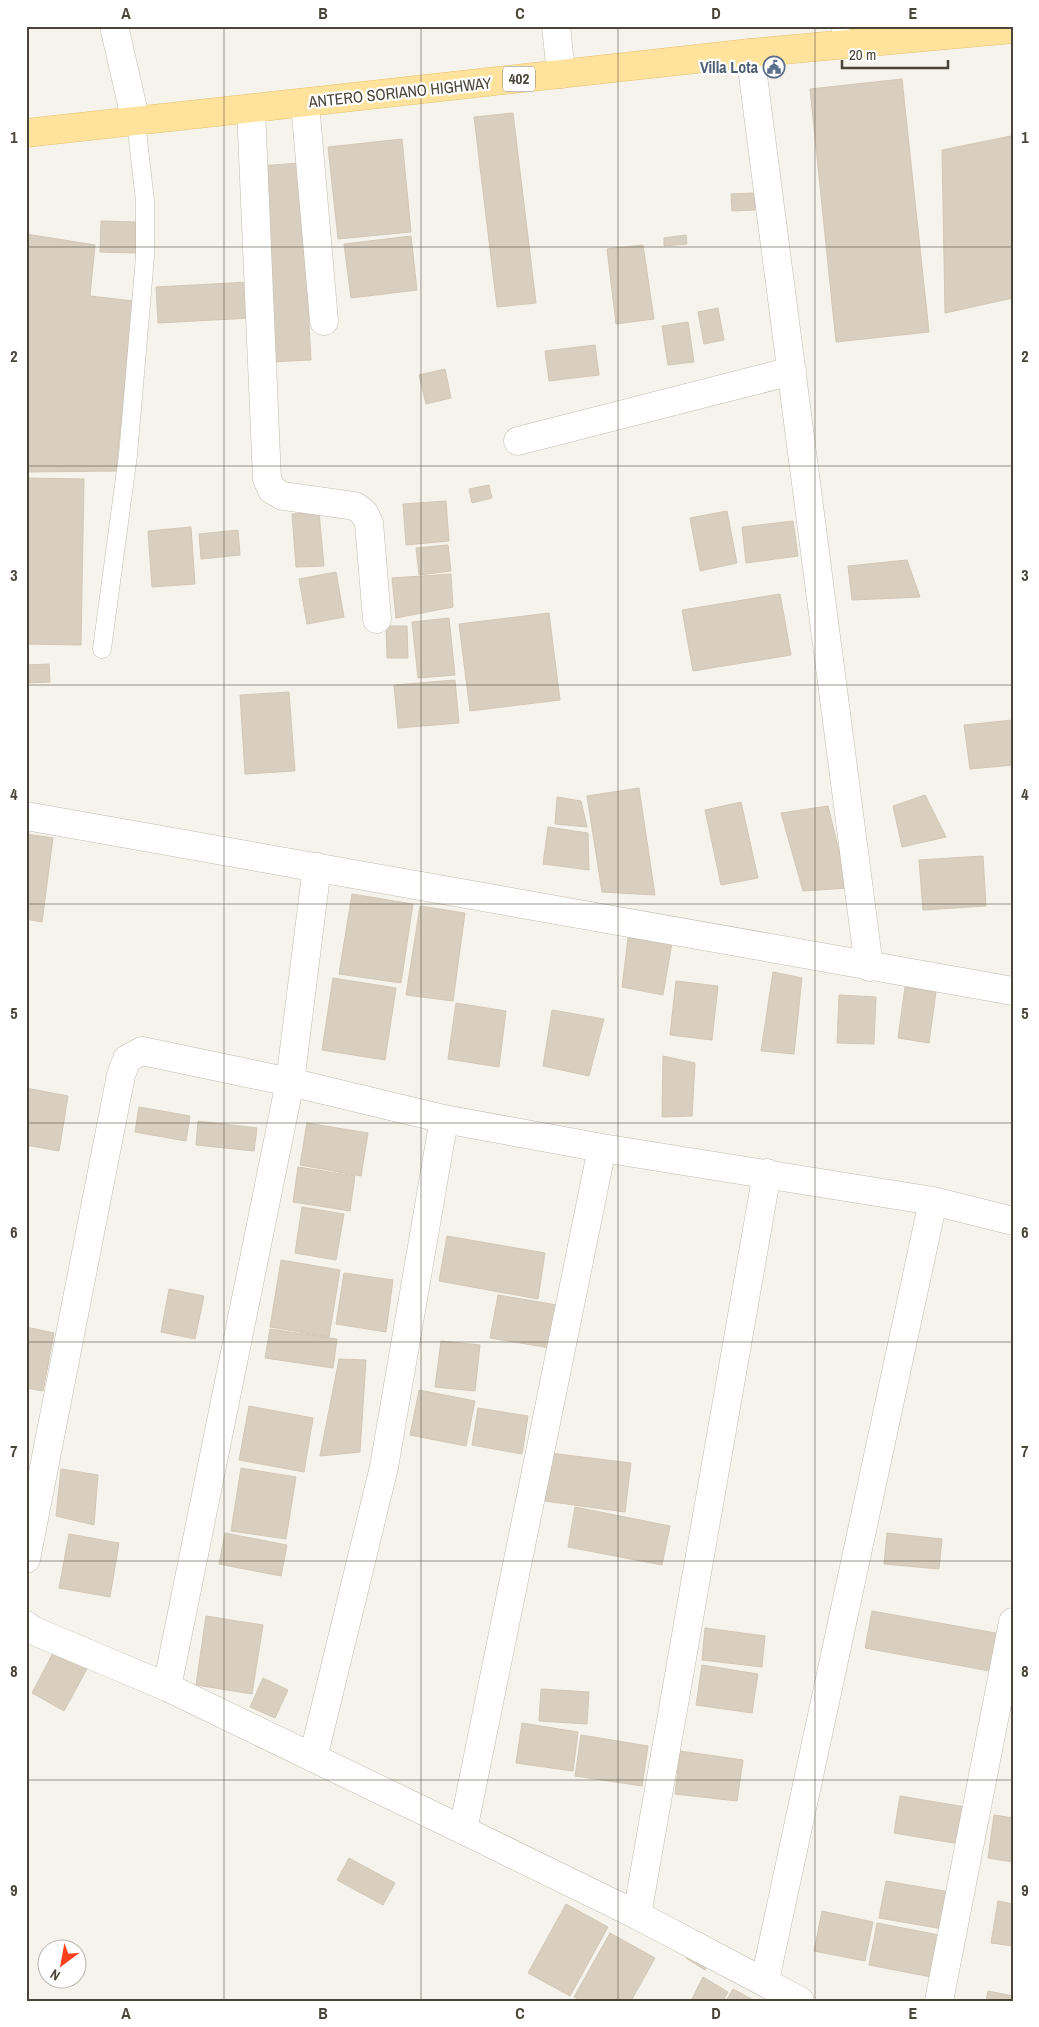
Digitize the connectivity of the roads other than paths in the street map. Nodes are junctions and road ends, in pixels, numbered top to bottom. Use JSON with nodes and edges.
{"nodes":[{"id":1,"x":114,"y":26,"type":"edge"},
{"id":2,"x":556,"y":26,"type":"edge"},
{"id":3,"x":1013,"y":29,"type":"edge"},
{"id":4,"x":841,"y":35,"type":"edge"},
{"id":5,"x":750,"y":53,"type":"junction"},
{"id":6,"x":561,"y":74,"type":"junction"},
{"id":7,"x":304,"y":103,"type":"junction"},
{"id":8,"x":251,"y":109,"type":"junction"},
{"id":9,"x":136,"y":122,"type":"junction"},
{"id":10,"x":26,"y":132,"type":"edge"},
{"id":11,"x":324,"y":321,"type":"dead end"},
{"id":12,"x":792,"y":371,"type":"junction"},
{"id":13,"x":518,"y":441,"type":"dead end"},
{"id":14,"x":377,"y":619,"type":"dead end"},
{"id":15,"x":102,"y":649,"type":"dead end"},
{"id":16,"x":26,"y":816,"type":"edge"},
{"id":17,"x":317,"y":867,"type":"junction"},
{"id":18,"x":870,"y":967,"type":"junction"},
{"id":19,"x":1013,"y":991,"type":"edge"},
{"id":20,"x":290,"y":1082,"type":"junction"},
{"id":21,"x":444,"y":1119,"type":"junction"},
{"id":22,"x":602,"y":1148,"type":"junction"},
{"id":23,"x":767,"y":1173,"type":"junction"},
{"id":24,"x":933,"y":1201,"type":"junction"},
{"id":25,"x":1013,"y":1221,"type":"edge"},
{"id":26,"x":26,"y":1559,"type":"edge"},
{"id":27,"x":1013,"y":1622,"type":"edge"},
{"id":28,"x":26,"y":1624,"type":"edge"},
{"id":29,"x":167,"y":1687,"type":"junction"},
{"id":30,"x":313,"y":1758,"type":"junction"},
{"id":31,"x":464,"y":1830,"type":"junction"},
{"id":32,"x":637,"y":1915,"type":"junction"},
{"id":33,"x":765,"y":1980,"type":"junction"},
{"id":34,"x":800,"y":2001,"type":"edge"},
{"id":35,"x":939,"y":2001,"type":"edge"}],
"edges":[{"from":1,"to":9,"type":"street"},
{"from":2,"to":6,"type":"street"},
{"from":3,"to":4,"type":"main road","name":"ANTERO SORIANO HIGHWAY","number":"402"},
{"from":4,"to":5,"type":"main road","name":"ANTERO SORIANO HIGHWAY","number":"402"},
{"from":5,"to":6,"type":"main road","name":"ANTERO SORIANO HIGHWAY","number":"402"},
{"from":5,"to":12,"type":"street"},
{"from":6,"to":7,"type":"main road","name":"ANTERO SORIANO HIGHWAY","number":"402"},
{"from":7,"to":8,"type":"main road","name":"ANTERO SORIANO HIGHWAY","number":"402"},
{"from":7,"to":11,"type":"street"},
{"from":8,"to":9,"type":"main road","name":"ANTERO SORIANO HIGHWAY","number":"402"},
{"from":8,"to":14,"type":"street"},
{"from":9,"to":10,"type":"main road","name":"ANTERO SORIANO HIGHWAY","number":"402"},
{"from":9,"to":15,"type":"lane"},
{"from":12,"to":13,"type":"street"},
{"from":12,"to":18,"type":"street"},
{"from":16,"to":17,"type":"street"},
{"from":17,"to":18,"type":"street"},
{"from":17,"to":20,"type":"street"},
{"from":18,"to":19,"type":"street"},
{"from":20,"to":21,"type":"street"},
{"from":20,"to":26,"type":"street"},
{"from":20,"to":29,"type":"street"},
{"from":21,"to":22,"type":"street"},
{"from":21,"to":30,"type":"street"},
{"from":22,"to":23,"type":"street"},
{"from":22,"to":31,"type":"street"},
{"from":23,"to":24,"type":"street"},
{"from":23,"to":32,"type":"street"},
{"from":24,"to":25,"type":"street"},
{"from":24,"to":33,"type":"street"},
{"from":27,"to":35,"type":"street"},
{"from":28,"to":29,"type":"street"},
{"from":29,"to":30,"type":"street"},
{"from":30,"to":31,"type":"street"},
{"from":31,"to":32,"type":"street"},
{"from":32,"to":33,"type":"street"},
{"from":33,"to":34,"type":"street"}]}
